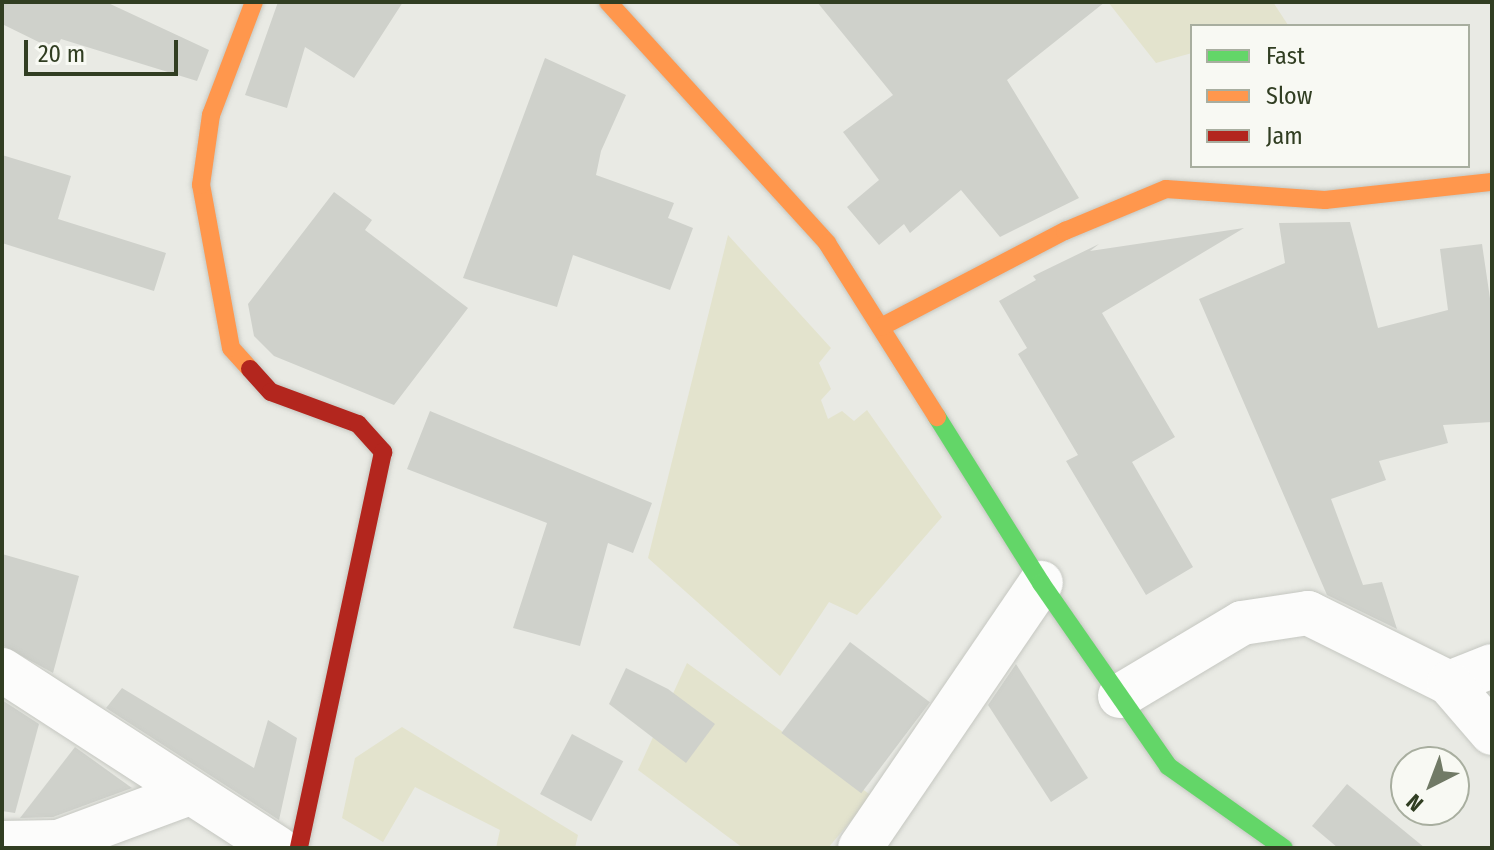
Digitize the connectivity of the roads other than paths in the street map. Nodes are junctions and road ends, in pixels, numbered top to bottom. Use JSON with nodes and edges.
{"nodes":[{"id":1,"x":254,"y":2,"type":"edge"},
{"id":2,"x":608,"y":2,"type":"edge"},
{"id":3,"x":1492,"y":182,"type":"edge"},
{"id":4,"x":881,"y":327,"type":"junction"},
{"id":5,"x":1041,"y":583,"type":"junction"},
{"id":6,"x":1492,"y":666,"type":"edge"},
{"id":7,"x":2,"y":670,"type":"edge"},
{"id":8,"x":1449,"y":683,"type":"junction"},
{"id":9,"x":1120,"y":696,"type":"junction"},
{"id":10,"x":1492,"y":733,"type":"edge"},
{"id":11,"x":187,"y":794,"type":"junction"},
{"id":12,"x":2,"y":843,"type":"edge"},
{"id":13,"x":277,"y":848,"type":"edge"},
{"id":14,"x":299,"y":848,"type":"edge"},
{"id":15,"x":860,"y":848,"type":"edge"},
{"id":16,"x":1284,"y":848,"type":"edge"}],
"edges":[{"from":1,"to":14,"type":"street"},
{"from":2,"to":4,"type":"street"},
{"from":3,"to":4,"type":"street"},
{"from":4,"to":5,"type":"street"},
{"from":5,"to":9,"type":"street"},
{"from":5,"to":15,"type":"street"},
{"from":6,"to":8,"type":"street"},
{"from":7,"to":11,"type":"street"},
{"from":8,"to":9,"type":"street"},
{"from":8,"to":10,"type":"street"},
{"from":9,"to":16,"type":"street"},
{"from":11,"to":12,"type":"street"},
{"from":11,"to":13,"type":"street"}]}
